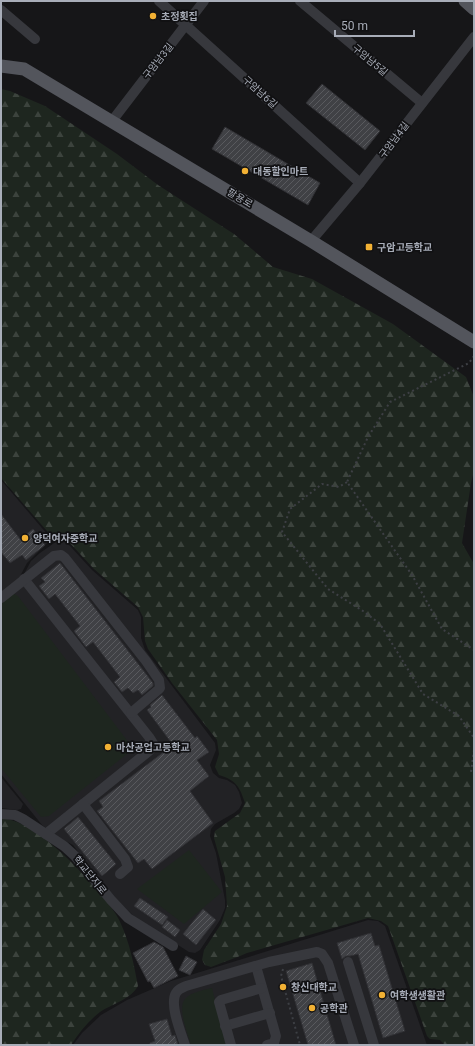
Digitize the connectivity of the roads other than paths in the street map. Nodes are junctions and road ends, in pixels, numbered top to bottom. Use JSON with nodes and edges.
{"nodes":[{"id":1,"x":159,"y":1,"type":"edge"},
{"id":2,"x":204,"y":1,"type":"edge"},
{"id":3,"x":300,"y":1,"type":"edge"},
{"id":4,"x":465,"y":1,"type":"edge"},
{"id":5,"x":474,"y":9,"type":"edge"},
{"id":6,"x":1,"y":10,"type":"edge"},
{"id":7,"x":186,"y":25,"type":"junction"},
{"id":8,"x":474,"y":37,"type":"edge"},
{"id":9,"x":35,"y":39,"type":"dead end"},
{"id":10,"x":1,"y":66,"type":"edge"},
{"id":11,"x":422,"y":103,"type":"junction"},
{"id":12,"x":112,"y":121,"type":"junction"},
{"id":13,"x":360,"y":184,"type":"junction"},
{"id":14,"x":311,"y":241,"type":"junction"},
{"id":15,"x":474,"y":342,"type":"edge"},
{"id":16,"x":24,"y":579,"type":"junction"},
{"id":17,"x":1,"y":598,"type":"edge"},
{"id":18,"x":130,"y":713,"type":"junction"},
{"id":19,"x":83,"y":804,"type":"junction"},
{"id":20,"x":1,"y":814,"type":"edge"},
{"id":21,"x":46,"y":834,"type":"junction"},
{"id":22,"x":120,"y":874,"type":"dead end"},
{"id":23,"x":173,"y":946,"type":"dead end"},
{"id":24,"x":348,"y":962,"type":"dead end"},
{"id":25,"x":256,"y":966,"type":"junction"},
{"id":26,"x":262,"y":988,"type":"junction"},
{"id":27,"x":270,"y":1013,"type":"junction"},
{"id":28,"x":225,"y":1026,"type":"junction"},
{"id":29,"x":185,"y":1045,"type":"edge"},
{"id":30,"x":231,"y":1045,"type":"edge"},
{"id":31,"x":267,"y":1045,"type":"edge"},
{"id":32,"x":354,"y":1045,"type":"edge"},
{"id":33,"x":374,"y":1045,"type":"edge"}],
"edges":[{"from":1,"to":7,"type":"street","name":"구암남6길"},
{"from":2,"to":7,"type":"street","name":"구암남3길"},
{"from":3,"to":11,"type":"street","name":"구암남5길"},
{"from":4,"to":5,"type":"main road"},
{"from":6,"to":9,"type":"street"},
{"from":7,"to":12,"type":"street","name":"구암남3길"},
{"from":7,"to":13,"type":"street","name":"구암남6길"},
{"from":8,"to":11,"type":"street","name":"구암남4길"},
{"from":10,"to":12,"type":"main road","name":"팔용로"},
{"from":11,"to":13,"type":"street","name":"구암남4길"},
{"from":12,"to":14,"type":"main road","name":"팔용로"},
{"from":13,"to":14,"type":"street","name":"구암남4길"},
{"from":14,"to":15,"type":"main road","name":"팔용로"},
{"from":16,"to":17,"type":"street"},
{"from":16,"to":18,"type":"street"},
{"from":16,"to":18,"type":"street"},
{"from":18,"to":19,"type":"street"},
{"from":19,"to":21,"type":"street"},
{"from":19,"to":22,"type":"street"},
{"from":20,"to":21,"type":"street","name":"학교단지로"},
{"from":21,"to":23,"type":"street","name":"학교단지로"},
{"from":24,"to":33,"type":"street"},
{"from":25,"to":26,"type":"street"},
{"from":25,"to":29,"type":"street"},
{"from":25,"to":32,"type":"street"},
{"from":26,"to":27,"type":"street"},
{"from":26,"to":28,"type":"street"},
{"from":27,"to":28,"type":"street"},
{"from":27,"to":31,"type":"street"},
{"from":28,"to":30,"type":"street"}]}
